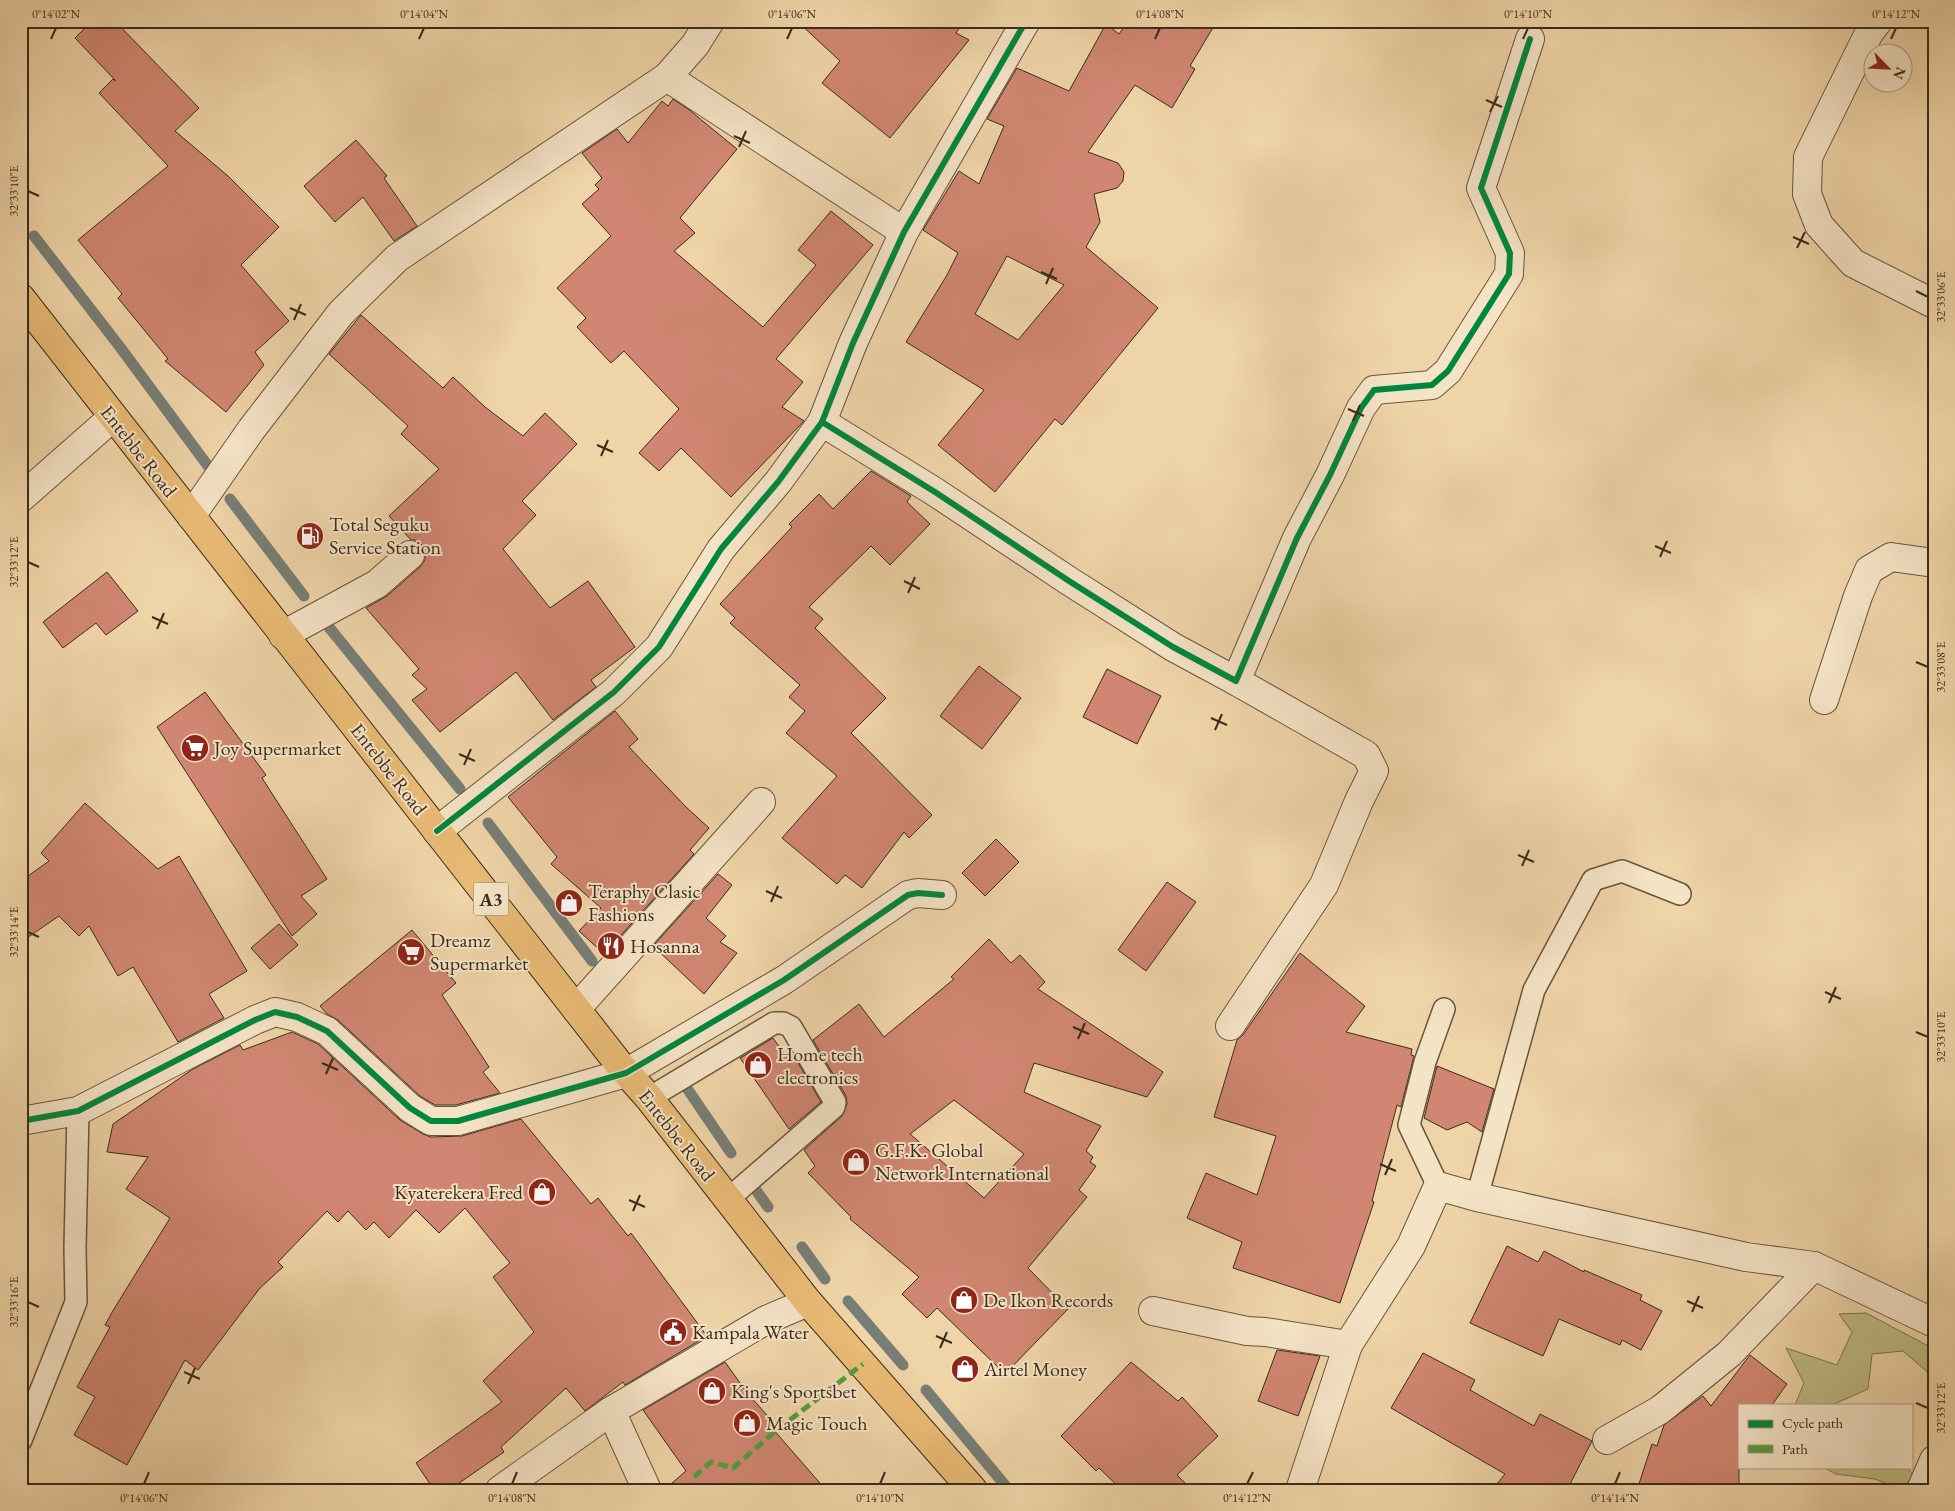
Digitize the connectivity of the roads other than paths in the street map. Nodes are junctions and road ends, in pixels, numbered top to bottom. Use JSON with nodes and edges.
{"nodes":[{"id":1,"x":710,"y":21,"type":"edge"},
{"id":2,"x":1026,"y":21,"type":"edge"},
{"id":3,"x":1878,"y":21,"type":"edge"},
{"id":4,"x":1530,"y":38,"type":"dead end"},
{"id":5,"x":667,"y":77,"type":"junction"},
{"id":6,"x":904,"y":232,"type":"junction"},
{"id":7,"x":21,"y":298,"type":"edge"},
{"id":8,"x":1934,"y":304,"type":"edge"},
{"id":9,"x":113,"y":417,"type":"junction"},
{"id":10,"x":822,"y":422,"type":"junction"},
{"id":11,"x":21,"y":498,"type":"edge"},
{"id":12,"x":190,"y":516,"type":"junction"},
{"id":13,"x":410,"y":555,"type":"dead end"},
{"id":14,"x":1934,"y":563,"type":"edge"},
{"id":15,"x":283,"y":635,"type":"junction"},
{"id":16,"x":1236,"y":682,"type":"junction"},
{"id":17,"x":1824,"y":700,"type":"dead end"},
{"id":18,"x":761,"y":802,"type":"dead end"},
{"id":19,"x":437,"y":830,"type":"junction"},
{"id":20,"x":1680,"y":894,"type":"dead end"},
{"id":21,"x":942,"y":895,"type":"dead end"},
{"id":22,"x":576,"y":1009,"type":"junction"},
{"id":23,"x":1444,"y":1009,"type":"dead end"},
{"id":24,"x":1230,"y":1026,"type":"dead end"},
{"id":25,"x":626,"y":1073,"type":"junction"},
{"id":26,"x":649,"y":1098,"type":"junction"},
{"id":27,"x":78,"y":1111,"type":"junction"},
{"id":28,"x":21,"y":1121,"type":"edge"},
{"id":29,"x":1438,"y":1186,"type":"junction"},
{"id":30,"x":1477,"y":1197,"type":"junction"},
{"id":31,"x":727,"y":1200,"type":"junction"},
{"id":32,"x":1814,"y":1266,"type":"junction"},
{"id":33,"x":808,"y":1302,"type":"junction"},
{"id":34,"x":1153,"y":1311,"type":"dead end"},
{"id":35,"x":1934,"y":1323,"type":"edge"},
{"id":36,"x":1348,"y":1345,"type":"junction"},
{"id":37,"x":611,"y":1411,"type":"junction"},
{"id":38,"x":21,"y":1440,"type":"edge"},
{"id":39,"x":1606,"y":1440,"type":"dead end"},
{"id":40,"x":1934,"y":1460,"type":"edge"},
{"id":41,"x":500,"y":1490,"type":"edge"},
{"id":42,"x":647,"y":1490,"type":"edge"},
{"id":43,"x":973,"y":1490,"type":"edge"},
{"id":44,"x":1300,"y":1490,"type":"edge"},
{"id":45,"x":1921,"y":1490,"type":"edge"}],
"edges":[{"from":1,"to":5,"type":"street"},
{"from":2,"to":6,"type":"street"},
{"from":3,"to":8,"type":"street"},
{"from":4,"to":16,"type":"street"},
{"from":5,"to":6,"type":"street"},
{"from":5,"to":12,"type":"street"},
{"from":6,"to":10,"type":"street"},
{"from":7,"to":9,"type":"main road","name":"Entebbe Road","number":"A3"},
{"from":9,"to":11,"type":"street"},
{"from":9,"to":12,"type":"main road","name":"Entebbe Road","number":"A3"},
{"from":10,"to":16,"type":"street"},
{"from":10,"to":19,"type":"street"},
{"from":12,"to":15,"type":"main road","name":"Entebbe Road","number":"A3"},
{"from":13,"to":15,"type":"street"},
{"from":14,"to":17,"type":"street"},
{"from":15,"to":19,"type":"main road","name":"Entebbe Road","number":"A3"},
{"from":16,"to":24,"type":"street"},
{"from":18,"to":22,"type":"street"},
{"from":19,"to":22,"type":"main road","name":"Entebbe Road","number":"A3"},
{"from":20,"to":30,"type":"lane"},
{"from":21,"to":25,"type":"street"},
{"from":22,"to":25,"type":"main road","name":"Entebbe Road","number":"A3"},
{"from":23,"to":29,"type":"lane"},
{"from":25,"to":26,"type":"main road","name":"Entebbe Road","number":"A3"},
{"from":25,"to":27,"type":"street"},
{"from":26,"to":31,"type":"main road","name":"Entebbe Road","number":"A3"},
{"from":26,"to":31,"type":"lane"},
{"from":27,"to":28,"type":"street"},
{"from":27,"to":38,"type":"lane"},
{"from":29,"to":30,"type":"street"},
{"from":29,"to":36,"type":"street"},
{"from":30,"to":32,"type":"street"},
{"from":31,"to":33,"type":"main road","name":"Entebbe Road","number":"A3"},
{"from":32,"to":35,"type":"street"},
{"from":32,"to":39,"type":"street"},
{"from":33,"to":37,"type":"street"},
{"from":33,"to":43,"type":"main road","name":"Entebbe Road","number":"A3"},
{"from":34,"to":36,"type":"street"},
{"from":36,"to":44,"type":"street"},
{"from":37,"to":41,"type":"street"},
{"from":37,"to":42,"type":"street"},
{"from":40,"to":45,"type":"street"}]}
